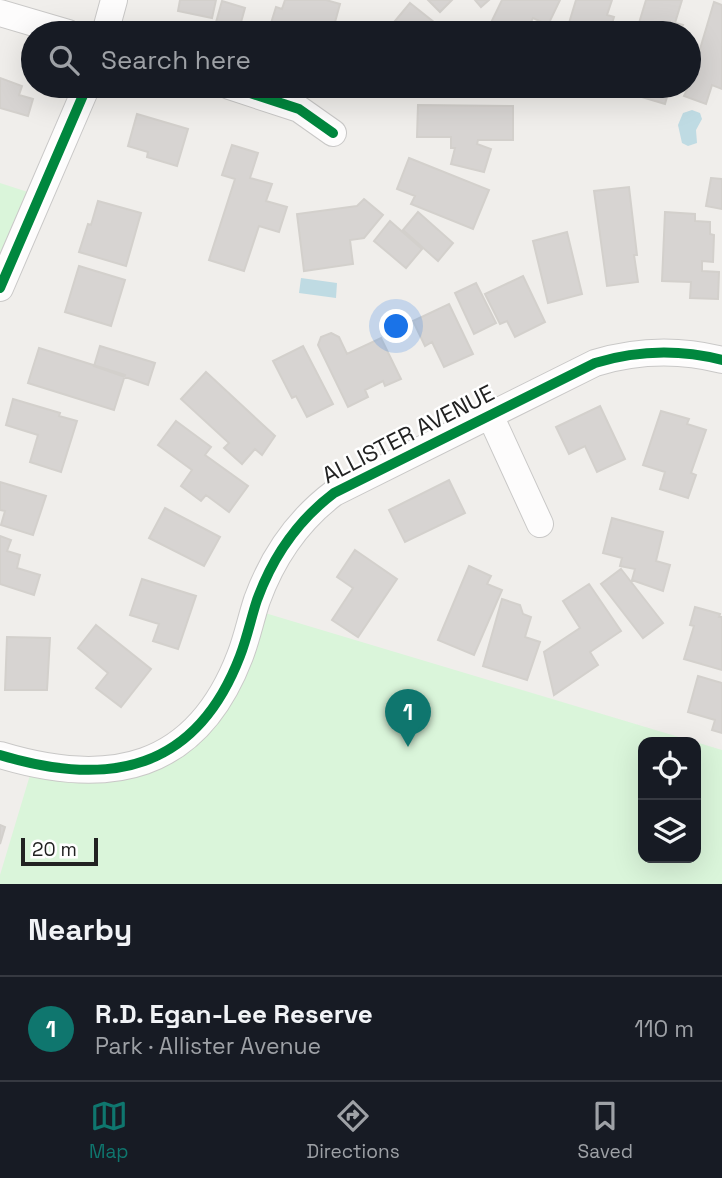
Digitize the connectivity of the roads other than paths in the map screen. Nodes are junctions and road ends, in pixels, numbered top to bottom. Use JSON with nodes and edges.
{"nodes":[{"id":1,"x":114,"y":0,"type":"edge"},
{"id":2,"x":0,"y":13,"type":"edge"},
{"id":3,"x":27,"y":21,"type":"edge"},
{"id":4,"x":108,"y":21,"type":"edge"},
{"id":5,"x":83,"y":98,"type":"edge"},
{"id":6,"x":266,"y":98,"type":"edge"},
{"id":7,"x":333,"y":133,"type":"dead end"},
{"id":8,"x":0,"y":288,"type":"edge"},
{"id":9,"x":722,"y":360,"type":"edge"},
{"id":10,"x":490,"y":415,"type":"junction"},
{"id":11,"x":540,"y":524,"type":"dead end"},
{"id":12,"x":0,"y":755,"type":"edge"}],
"edges":[{"from":1,"to":4,"type":"street"},
{"from":2,"to":3,"type":"street"},
{"from":5,"to":8,"type":"street"},
{"from":6,"to":7,"type":"street"},
{"from":9,"to":10,"type":"street","name":"ALLISTER AVENUE"},
{"from":10,"to":11,"type":"street"},
{"from":10,"to":12,"type":"street","name":"ALLISTER AVENUE"}]}
